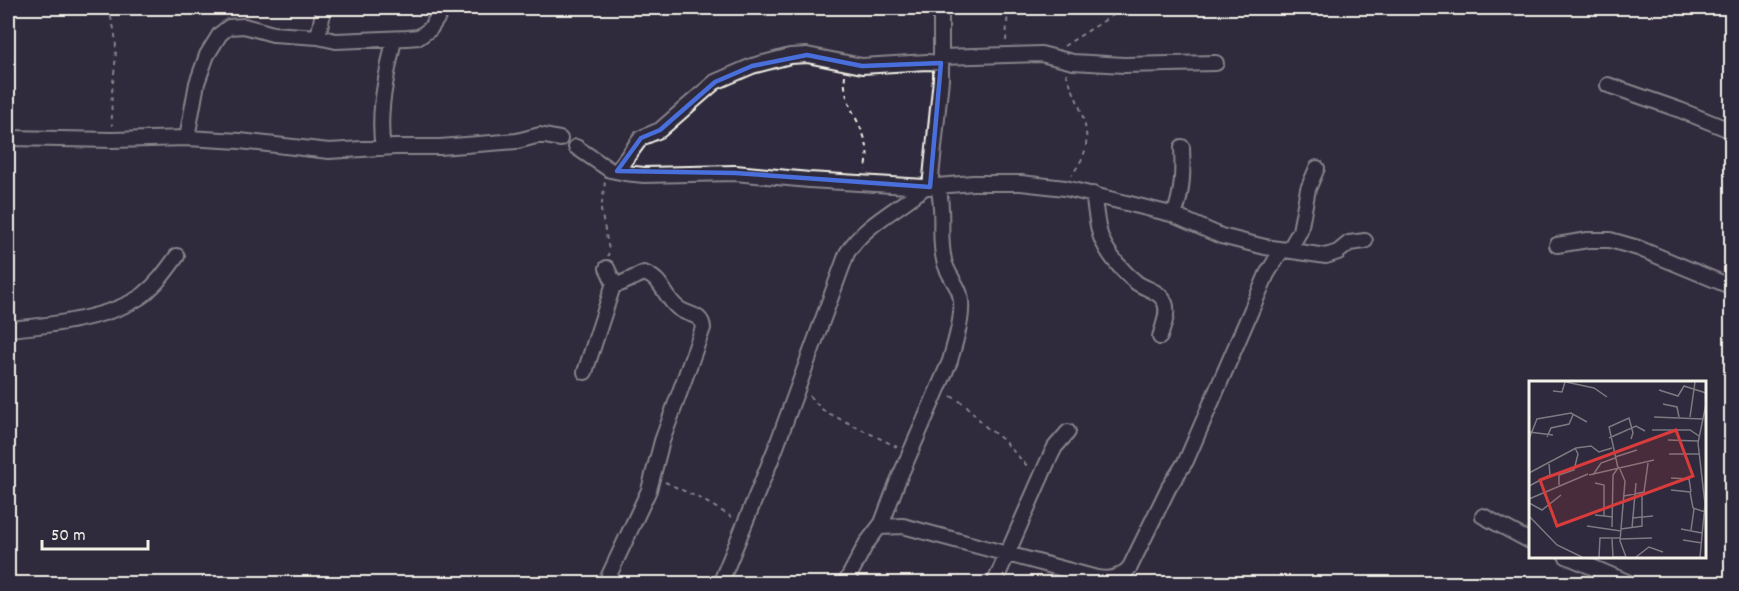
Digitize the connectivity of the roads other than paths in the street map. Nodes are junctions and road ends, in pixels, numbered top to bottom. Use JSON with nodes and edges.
{"nodes":[{"id":1,"x":324,"y":8,"type":"edge"},
{"id":2,"x":444,"y":8,"type":"edge"},
{"id":3,"x":941,"y":8,"type":"edge"},
{"id":4,"x":318,"y":37,"type":"junction"},
{"id":5,"x":394,"y":39,"type":"junction"},
{"id":6,"x":941,"y":60,"type":"junction"},
{"id":7,"x":1216,"y":63,"type":"dead end"},
{"id":8,"x":1608,"y":85,"type":"dead end"},
{"id":9,"x":1731,"y":131,"type":"edge"},
{"id":10,"x":8,"y":138,"type":"edge"},
{"id":11,"x":187,"y":138,"type":"junction"},
{"id":12,"x":560,"y":139,"type":"dead end"},
{"id":13,"x":576,"y":147,"type":"dead end"},
{"id":14,"x":1182,"y":147,"type":"dead end"},
{"id":15,"x":383,"y":148,"type":"junction"},
{"id":16,"x":1317,"y":168,"type":"dead end"},
{"id":17,"x":611,"y":169,"type":"junction"},
{"id":18,"x":931,"y":187,"type":"junction"},
{"id":19,"x":1092,"y":194,"type":"junction"},
{"id":20,"x":1174,"y":215,"type":"junction"},
{"id":21,"x":1365,"y":241,"type":"dead end"},
{"id":22,"x":1557,"y":245,"type":"dead end"},
{"id":23,"x":1287,"y":250,"type":"junction"},
{"id":24,"x":177,"y":256,"type":"dead end"},
{"id":25,"x":607,"y":268,"type":"road end"},
{"id":26,"x":614,"y":283,"type":"junction"},
{"id":27,"x":1731,"y":287,"type":"edge"},
{"id":28,"x":8,"y":330,"type":"edge"},
{"id":29,"x":1160,"y":337,"type":"dead end"},
{"id":30,"x":585,"y":372,"type":"dead end"},
{"id":31,"x":1068,"y":432,"type":"dead end"},
{"id":32,"x":1483,"y":516,"type":"dead end"},
{"id":33,"x":880,"y":526,"type":"junction"},
{"id":34,"x":1529,"y":540,"type":"edge"},
{"id":35,"x":1007,"y":553,"type":"junction"},
{"id":36,"x":1571,"y":558,"type":"edge"},
{"id":37,"x":1096,"y":581,"type":"edge"},
{"id":38,"x":605,"y":584,"type":"edge"},
{"id":39,"x":720,"y":584,"type":"edge"},
{"id":40,"x":845,"y":584,"type":"edge"},
{"id":41,"x":994,"y":584,"type":"edge"},
{"id":42,"x":1632,"y":584,"type":"edge"}],
"edges":[{"from":1,"to":4,"type":"street"},
{"from":2,"to":5,"type":"street"},
{"from":3,"to":6,"type":"street"},
{"from":4,"to":5,"type":"street"},
{"from":4,"to":11,"type":"street"},
{"from":5,"to":15,"type":"street"},
{"from":6,"to":7,"type":"street"},
{"from":6,"to":17,"type":"street"},
{"from":6,"to":18,"type":"street"},
{"from":8,"to":9,"type":"street"},
{"from":10,"to":11,"type":"street"},
{"from":11,"to":15,"type":"street"},
{"from":12,"to":15,"type":"street"},
{"from":13,"to":17,"type":"street"},
{"from":14,"to":20,"type":"street"},
{"from":16,"to":23,"type":"street"},
{"from":17,"to":18,"type":"street"},
{"from":18,"to":19,"type":"street"},
{"from":18,"to":33,"type":"street"},
{"from":18,"to":39,"type":"street"},
{"from":19,"to":20,"type":"street"},
{"from":19,"to":29,"type":"street"},
{"from":20,"to":23,"type":"street"},
{"from":21,"to":23,"type":"street"},
{"from":22,"to":27,"type":"street"},
{"from":23,"to":37,"type":"street"},
{"from":24,"to":28,"type":"street"},
{"from":25,"to":26,"type":"street"},
{"from":26,"to":30,"type":"street"},
{"from":26,"to":38,"type":"street"},
{"from":31,"to":35,"type":"street"},
{"from":32,"to":34,"type":"street"},
{"from":33,"to":35,"type":"street"},
{"from":33,"to":40,"type":"street"},
{"from":35,"to":37,"type":"street"},
{"from":35,"to":41,"type":"street"},
{"from":36,"to":42,"type":"street"}]}
